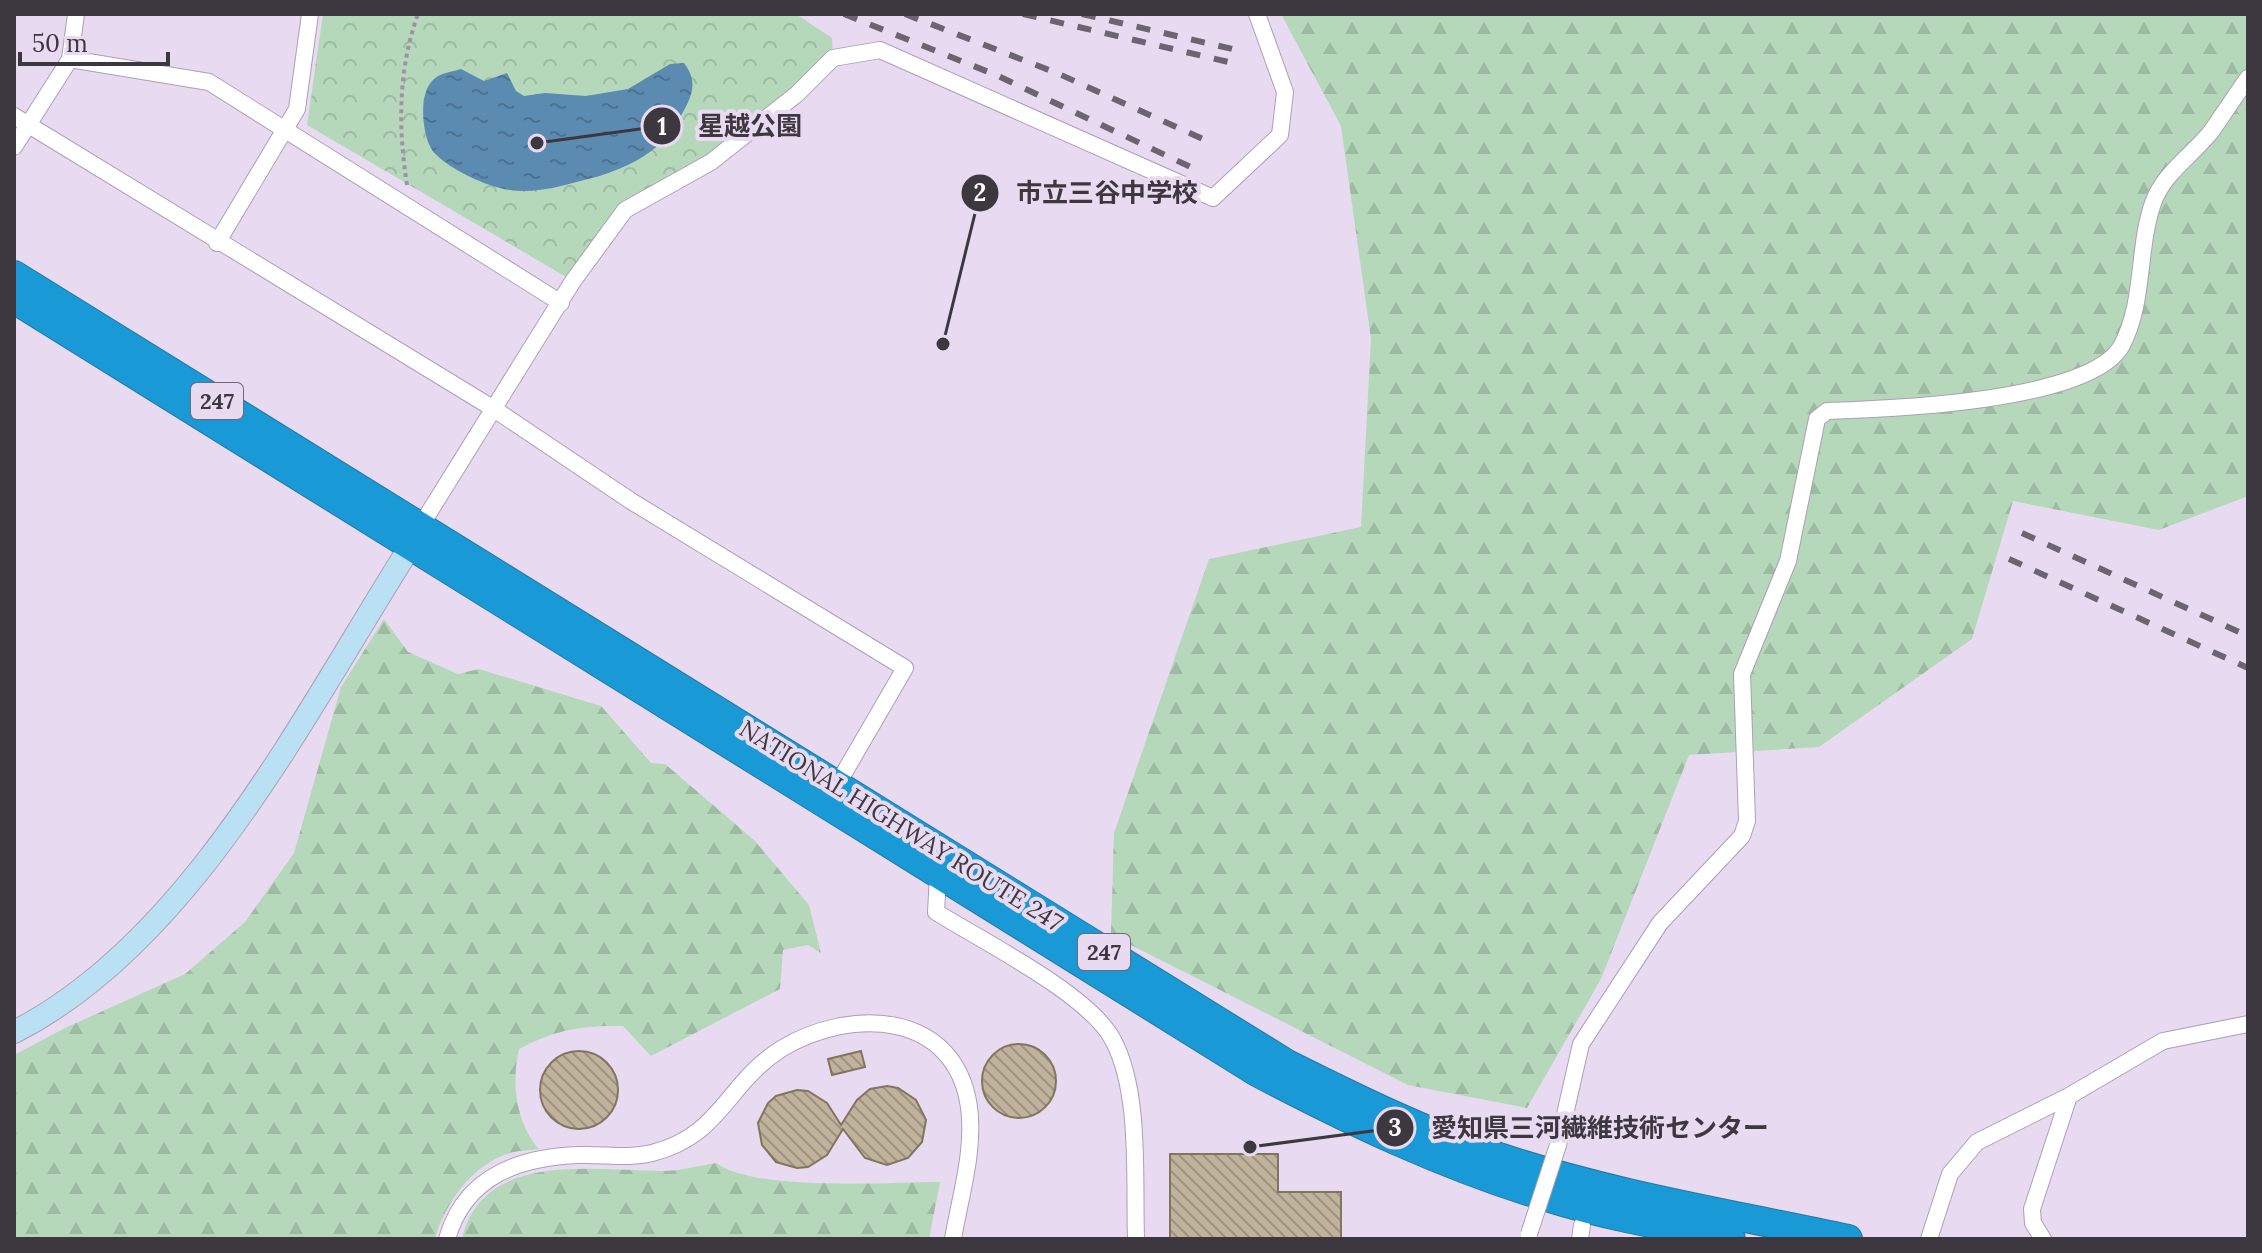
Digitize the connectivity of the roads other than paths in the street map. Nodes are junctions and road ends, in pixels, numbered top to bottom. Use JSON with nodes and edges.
{"nodes":[{"id":1,"x":76,"y":14,"type":"edge"},
{"id":2,"x":310,"y":14,"type":"edge"},
{"id":3,"x":1257,"y":14,"type":"edge"},
{"id":4,"x":70,"y":59,"type":"junction"},
{"id":5,"x":2248,"y":78,"type":"edge"},
{"id":6,"x":21,"y":120,"type":"edge"},
{"id":7,"x":287,"y":130,"type":"junction"},
{"id":8,"x":14,"y":147,"type":"edge"},
{"id":9,"x":217,"y":243,"type":"junction"},
{"id":10,"x":14,"y":275,"type":"edge"},
{"id":11,"x":14,"y":299,"type":"edge"},
{"id":12,"x":561,"y":303,"type":"junction"},
{"id":13,"x":494,"y":409,"type":"junction"},
{"id":14,"x":415,"y":537,"type":"junction"},
{"id":15,"x":837,"y":785,"type":"junction"},
{"id":16,"x":938,"y":876,"type":"junction"},
{"id":17,"x":2248,"y":1024,"type":"edge"},
{"id":18,"x":14,"y":1032,"type":"edge"},
{"id":19,"x":2069,"y":1096,"type":"junction"},
{"id":20,"x":1529,"y":1237,"type":"edge"},
{"id":21,"x":447,"y":1239,"type":"edge"},
{"id":22,"x":953,"y":1239,"type":"edge"},
{"id":23,"x":1136,"y":1239,"type":"edge"},
{"id":24,"x":1731,"y":1239,"type":"edge"},
{"id":25,"x":1848,"y":1239,"type":"edge"},
{"id":26,"x":1929,"y":1239,"type":"edge"},
{"id":27,"x":2043,"y":1239,"type":"edge"}],
"edges":[{"from":1,"to":4,"type":"street"},
{"from":2,"to":7,"type":"street"},
{"from":3,"to":12,"type":"street"},
{"from":4,"to":6,"type":"street"},
{"from":4,"to":7,"type":"street"},
{"from":5,"to":20,"type":"street","bridge":true},
{"from":6,"to":8,"type":"street"},
{"from":6,"to":9,"type":"street"},
{"from":7,"to":9,"type":"street"},
{"from":7,"to":12,"type":"street"},
{"from":9,"to":13,"type":"street"},
{"from":10,"to":14,"type":"highway","name":"NATIONAL HIGHWAY ROUTE 247","number":"247"},
{"from":11,"to":14,"type":"highway","name":"NATIONAL HIGHWAY ROUTE 247","number":"247"},
{"from":12,"to":13,"type":"street"},
{"from":13,"to":14,"type":"street"},
{"from":13,"to":15,"type":"street"},
{"from":14,"to":15,"type":"highway","name":"NATIONAL HIGHWAY ROUTE 247","number":"247"},
{"from":14,"to":16,"type":"highway","name":"NATIONAL HIGHWAY ROUTE 247","number":"247"},
{"from":14,"to":18,"type":"street"},
{"from":15,"to":25,"type":"highway","name":"NATIONAL HIGHWAY ROUTE 247","number":"247"},
{"from":16,"to":23,"type":"street"},
{"from":16,"to":24,"type":"highway","name":"NATIONAL HIGHWAY ROUTE 247","number":"247"},
{"from":17,"to":19,"type":"street"},
{"from":19,"to":26,"type":"street"},
{"from":19,"to":27,"type":"street"},
{"from":21,"to":22,"type":"street"}]}
